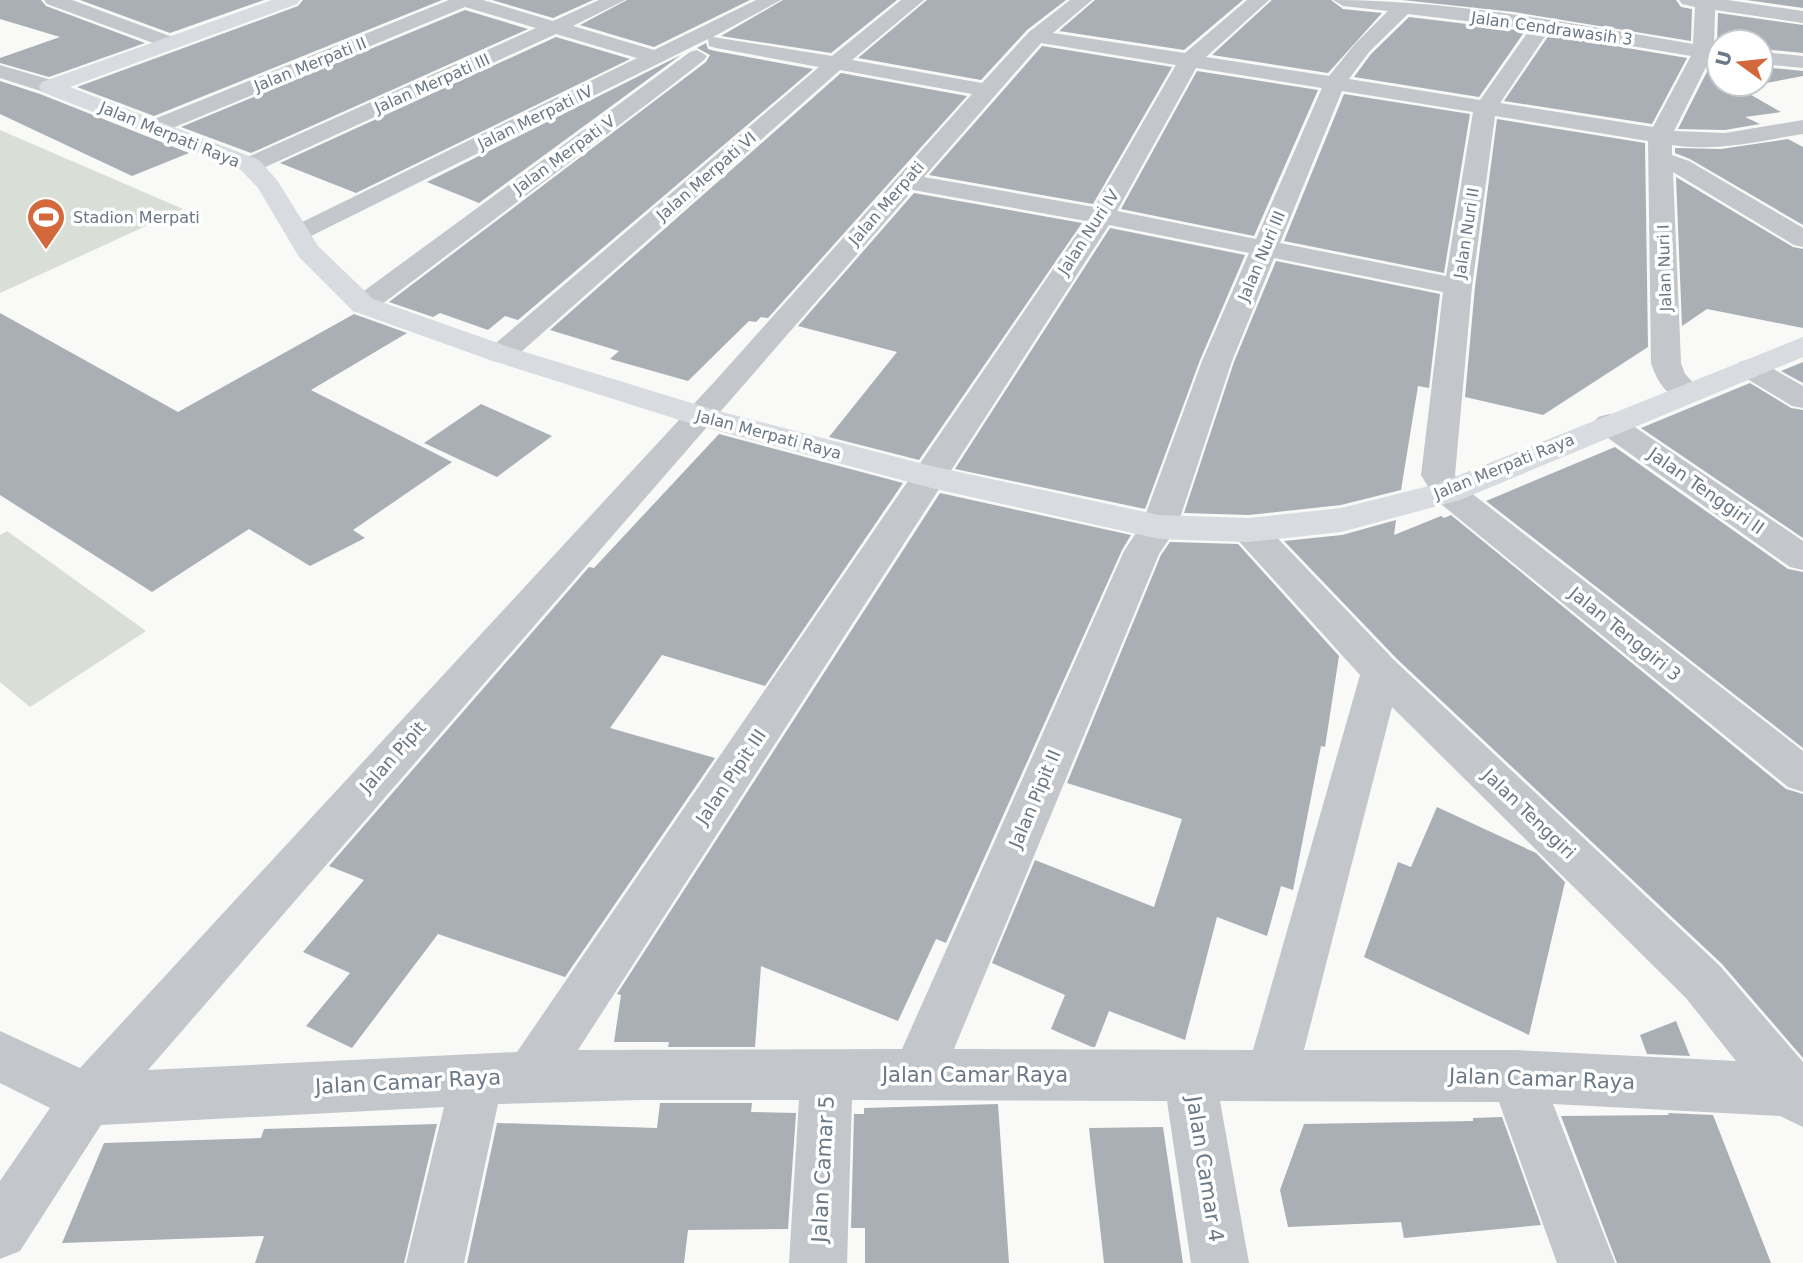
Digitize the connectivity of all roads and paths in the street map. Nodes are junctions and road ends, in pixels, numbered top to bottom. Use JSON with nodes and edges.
{"nodes":[{"id":1,"x":290,"y":0,"type":"edge"},
{"id":2,"x":464,"y":0,"type":"edge"},
{"id":3,"x":615,"y":0,"type":"edge"},
{"id":4,"x":914,"y":0,"type":"edge"},
{"id":5,"x":1082,"y":0,"type":"edge"},
{"id":6,"x":1259,"y":0,"type":"edge"},
{"id":7,"x":1343,"y":0,"type":"edge"},
{"id":8,"x":1670,"y":0,"type":"edge"},
{"id":9,"x":767,"y":2,"type":"edge"},
{"id":10,"x":1697,"y":2,"type":"edge"},
{"id":11,"x":78,"y":5,"type":"edge"},
{"id":12,"x":121,"y":7,"type":"dead end"},
{"id":13,"x":1403,"y":8,"type":"junction"},
{"id":14,"x":1803,"y":17,"type":"edge"},
{"id":15,"x":1543,"y":25,"type":"junction"},
{"id":16,"x":557,"y":26,"type":"junction"},
{"id":17,"x":1705,"y":31,"type":"edge"},
{"id":18,"x":1036,"y":36,"type":"junction"},
{"id":19,"x":716,"y":42,"type":"junction"},
{"id":20,"x":171,"y":43,"type":"junction"},
{"id":21,"x":1705,"y":52,"type":"edge"},
{"id":22,"x":656,"y":57,"type":"junction"},
{"id":23,"x":1775,"y":59,"type":"edge"},
{"id":24,"x":1189,"y":61,"type":"junction"},
{"id":25,"x":1803,"y":62,"type":"edge"},
{"id":26,"x":836,"y":63,"type":"junction"},
{"id":27,"x":1705,"y":64,"type":"edge"},
{"id":28,"x":0,"y":71,"type":"edge"},
{"id":29,"x":1335,"y":83,"type":"junction"},
{"id":30,"x":50,"y":87,"type":"junction"},
{"id":31,"x":987,"y":90,"type":"junction"},
{"id":32,"x":1485,"y":109,"type":"junction"},
{"id":33,"x":155,"y":127,"type":"junction"},
{"id":34,"x":1803,"y":127,"type":"edge"},
{"id":35,"x":1778,"y":132,"type":"junction"},
{"id":36,"x":1803,"y":144,"type":"edge"},
{"id":37,"x":1660,"y":148,"type":"junction"},
{"id":38,"x":250,"y":165,"type":"junction"},
{"id":39,"x":905,"y":181,"type":"junction"},
{"id":40,"x":1102,"y":216,"type":"junction"},
{"id":41,"x":299,"y":234,"type":"junction"},
{"id":42,"x":1803,"y":239,"type":"edge"},
{"id":43,"x":1264,"y":249,"type":"junction"},
{"id":44,"x":1458,"y":287,"type":"junction"},
{"id":45,"x":363,"y":305,"type":"junction"},
{"id":46,"x":1803,"y":346,"type":"edge"},
{"id":47,"x":501,"y":354,"type":"junction"},
{"id":48,"x":1750,"y":368,"type":"junction"},
{"id":49,"x":1686,"y":392,"type":"junction"},
{"id":50,"x":1803,"y":399,"type":"edge"},
{"id":51,"x":700,"y":416,"type":"junction"},
{"id":52,"x":1609,"y":424,"type":"junction"},
{"id":53,"x":931,"y":477,"type":"junction"},
{"id":54,"x":1448,"y":492,"type":"junction"},
{"id":55,"x":1159,"y":527,"type":"junction"},
{"id":56,"x":1249,"y":530,"type":"junction"},
{"id":57,"x":1803,"y":558,"type":"edge"},
{"id":58,"x":1381,"y":672,"type":"junction"},
{"id":59,"x":1803,"y":775,"type":"edge"},
{"id":60,"x":0,"y":1056,"type":"edge"},
{"id":61,"x":827,"y":1075,"type":"junction"},
{"id":62,"x":917,"y":1075,"type":"junction"},
{"id":63,"x":1189,"y":1075,"type":"junction"},
{"id":64,"x":1272,"y":1075,"type":"junction"},
{"id":65,"x":1516,"y":1076,"type":"junction"},
{"id":66,"x":531,"y":1077,"type":"junction"},
{"id":67,"x":477,"y":1079,"type":"junction"},
{"id":68,"x":1799,"y":1091,"type":"edge"},
{"id":69,"x":87,"y":1099,"type":"junction"},
{"id":70,"x":0,"y":1231,"type":"edge"},
{"id":71,"x":435,"y":1263,"type":"edge"},
{"id":72,"x":818,"y":1263,"type":"edge"},
{"id":73,"x":1220,"y":1263,"type":"edge"},
{"id":74,"x":1586,"y":1263,"type":"edge"}],
"edges":[{"from":1,"to":20,"type":"street"},
{"from":2,"to":16,"type":"street"},
{"from":2,"to":33,"type":"street","name":"Jalan Merpati II"},
{"from":3,"to":16,"type":"street","name":"Jalan Merpati III"},
{"from":4,"to":26,"type":"street","name":"Jalan Merpati VI"},
{"from":5,"to":18,"type":"street","name":"Jalan Merpati"},
{"from":6,"to":24,"type":"street","name":"Jalan Nuri IV"},
{"from":7,"to":13,"type":"street","name":"Jalan Cendrawasih 3"},
{"from":8,"to":10,"type":"street"},
{"from":9,"to":19,"type":"street","name":"Jalan Merpati V"},
{"from":9,"to":22,"type":"street","name":"Jalan Merpati IV"},
{"from":10,"to":14,"type":"street"},
{"from":10,"to":17,"type":"street"},
{"from":11,"to":12,"type":"street"},
{"from":11,"to":20,"type":"street"},
{"from":13,"to":15,"type":"street","name":"Jalan Cendrawasih 3"},
{"from":13,"to":29,"type":"street","name":"Jalan Nuri III"},
{"from":15,"to":21,"type":"street","name":"Jalan Cendrawasih 3"},
{"from":15,"to":32,"type":"street","name":"Jalan Nuri II"},
{"from":16,"to":22,"type":"street"},
{"from":16,"to":38,"type":"street","name":"Jalan Merpati III"},
{"from":18,"to":24,"type":"street"},
{"from":18,"to":31,"type":"street","name":"Jalan Merpati"},
{"from":19,"to":26,"type":"street"},
{"from":19,"to":45,"type":"street","name":"Jalan Merpati V"},
{"from":20,"to":30,"type":"street"},
{"from":22,"to":41,"type":"street","name":"Jalan Merpati IV"},
{"from":23,"to":25,"type":"street"},
{"from":24,"to":29,"type":"street"},
{"from":24,"to":40,"type":"street","name":"Jalan Nuri IV"},
{"from":26,"to":31,"type":"street"},
{"from":26,"to":47,"type":"street","name":"Jalan Merpati VI"},
{"from":27,"to":37,"type":"street"},
{"from":28,"to":30,"type":"street"},
{"from":29,"to":32,"type":"street"},
{"from":29,"to":43,"type":"street","name":"Jalan Nuri III"},
{"from":30,"to":33,"type":"street","name":"Jalan Merpati Raya"},
{"from":31,"to":39,"type":"street","name":"Jalan Merpati"},
{"from":32,"to":37,"type":"street"},
{"from":32,"to":44,"type":"street","name":"Jalan Nuri II"},
{"from":33,"to":38,"type":"street","name":"Jalan Merpati Raya"},
{"from":34,"to":35,"type":"street"},
{"from":35,"to":36,"type":"street"},
{"from":35,"to":37,"type":"street"},
{"from":37,"to":42,"type":"street"},
{"from":37,"to":49,"type":"street","name":"Jalan Nuri I"},
{"from":38,"to":41,"type":"street","name":"Jalan Merpati Raya"},
{"from":39,"to":40,"type":"street"},
{"from":39,"to":51,"type":"street","name":"Jalan Merpati"},
{"from":40,"to":43,"type":"street"},
{"from":40,"to":53,"type":"street","name":"Jalan Nuri IV"},
{"from":41,"to":45,"type":"street","name":"Jalan Merpati Raya"},
{"from":43,"to":44,"type":"street"},
{"from":43,"to":55,"type":"street","name":"Jalan Nuri III"},
{"from":44,"to":54,"type":"street","name":"Jalan Nuri II"},
{"from":45,"to":47,"type":"street","name":"Jalan Merpati Raya"},
{"from":46,"to":48,"type":"street","name":"Jalan Merpati Raya"},
{"from":47,"to":51,"type":"street","name":"Jalan Merpati Raya"},
{"from":48,"to":49,"type":"street","name":"Jalan Merpati Raya"},
{"from":48,"to":50,"type":"street"},
{"from":49,"to":52,"type":"street","name":"Jalan Merpati Raya"},
{"from":51,"to":53,"type":"street","name":"Jalan Merpati Raya"},
{"from":51,"to":69,"type":"street","name":"Jalan Pipit"},
{"from":52,"to":54,"type":"street","name":"Jalan Merpati Raya"},
{"from":52,"to":57,"type":"street","name":"Jalan Tenggiri II"},
{"from":53,"to":55,"type":"street","name":"Jalan Merpati Raya"},
{"from":53,"to":66,"type":"street","name":"Jalan Pipit III"},
{"from":54,"to":56,"type":"street","name":"Jalan Merpati Raya"},
{"from":54,"to":59,"type":"street","name":"Jalan Tenggiri 3"},
{"from":55,"to":56,"type":"street","name":"Jalan Merpati Raya"},
{"from":55,"to":62,"type":"street","name":"Jalan Pipit II"},
{"from":56,"to":58,"type":"street","name":"Jalan Tenggiri"},
{"from":58,"to":64,"type":"street"},
{"from":58,"to":68,"type":"street","name":"Jalan Tenggiri"},
{"from":60,"to":69,"type":"street"},
{"from":61,"to":62,"type":"street","name":"Jalan Camar Raya"},
{"from":61,"to":66,"type":"street","name":"Jalan Camar Raya"},
{"from":61,"to":72,"type":"street","name":"Jalan Camar 5"},
{"from":62,"to":63,"type":"street","name":"Jalan Camar Raya"},
{"from":63,"to":64,"type":"street","name":"Jalan Camar Raya"},
{"from":63,"to":73,"type":"street","name":"Jalan Camar 4"},
{"from":64,"to":65,"type":"street","name":"Jalan Camar Raya"},
{"from":65,"to":68,"type":"street","name":"Jalan Camar Raya"},
{"from":65,"to":74,"type":"street"},
{"from":66,"to":67,"type":"street","name":"Jalan Camar Raya"},
{"from":67,"to":69,"type":"street","name":"Jalan Camar Raya"},
{"from":67,"to":71,"type":"street"},
{"from":69,"to":70,"type":"street","name":"Jalan Pipit"}]}
